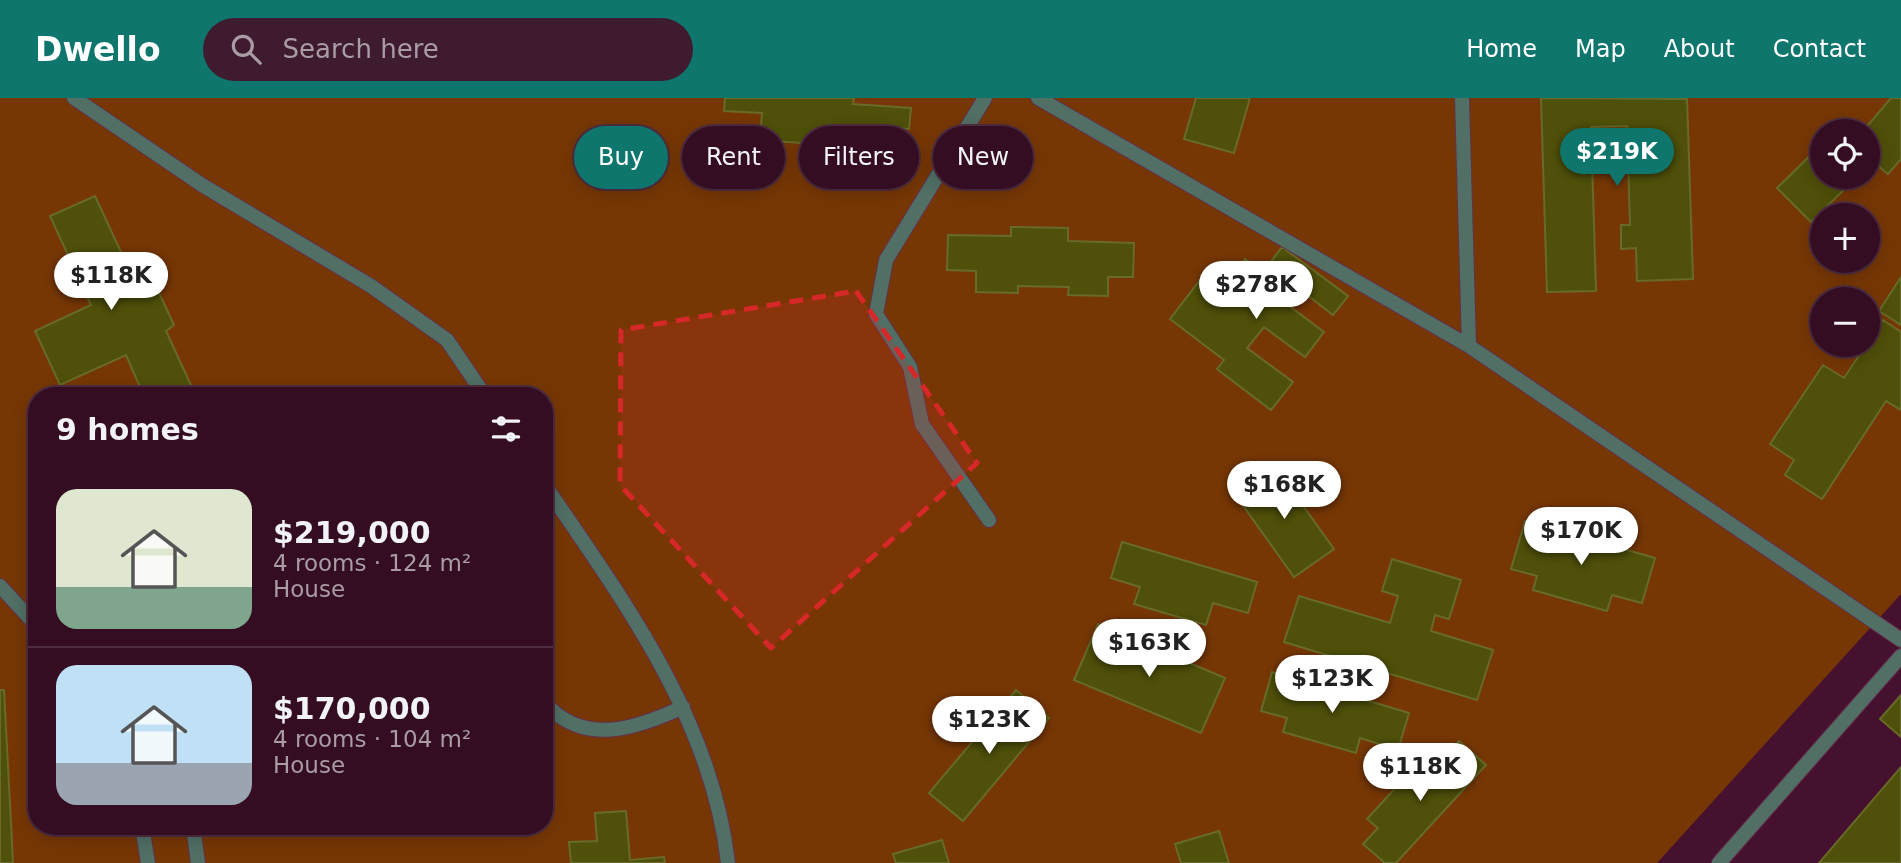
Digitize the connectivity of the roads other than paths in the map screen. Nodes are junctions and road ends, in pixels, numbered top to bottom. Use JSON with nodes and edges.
{"nodes":[{"id":1,"x":74,"y":98,"type":"edge"},
{"id":2,"x":985,"y":98,"type":"edge"},
{"id":3,"x":1038,"y":98,"type":"edge"},
{"id":4,"x":1462,"y":98,"type":"edge"},
{"id":5,"x":1469,"y":346,"type":"junction"},
{"id":6,"x":479,"y":387,"type":"edge"},
{"id":7,"x":553,"y":497,"type":"edge"},
{"id":8,"x":989,"y":520,"type":"dead end"},
{"id":9,"x":0,"y":586,"type":"edge"},
{"id":10,"x":28,"y":616,"type":"edge"},
{"id":11,"x":1901,"y":640,"type":"edge"},
{"id":12,"x":1901,"y":656,"type":"edge"},
{"id":13,"x":683,"y":707,"type":"junction"},
{"id":14,"x":553,"y":710,"type":"edge"},
{"id":15,"x":143,"y":835,"type":"edge"},
{"id":16,"x":194,"y":835,"type":"edge"},
{"id":17,"x":148,"y":863,"type":"edge"},
{"id":18,"x":198,"y":863,"type":"edge"},
{"id":19,"x":728,"y":863,"type":"edge"},
{"id":20,"x":1719,"y":863,"type":"edge"}],
"edges":[{"from":1,"to":6,"type":"street"},
{"from":2,"to":8,"type":"street"},
{"from":3,"to":5,"type":"street"},
{"from":4,"to":5,"type":"street"},
{"from":5,"to":11,"type":"street"},
{"from":7,"to":13,"type":"street"},
{"from":9,"to":10,"type":"street"},
{"from":12,"to":20,"type":"street"},
{"from":13,"to":14,"type":"street"},
{"from":13,"to":19,"type":"street"},
{"from":15,"to":17,"type":"street"},
{"from":16,"to":18,"type":"street"}]}
